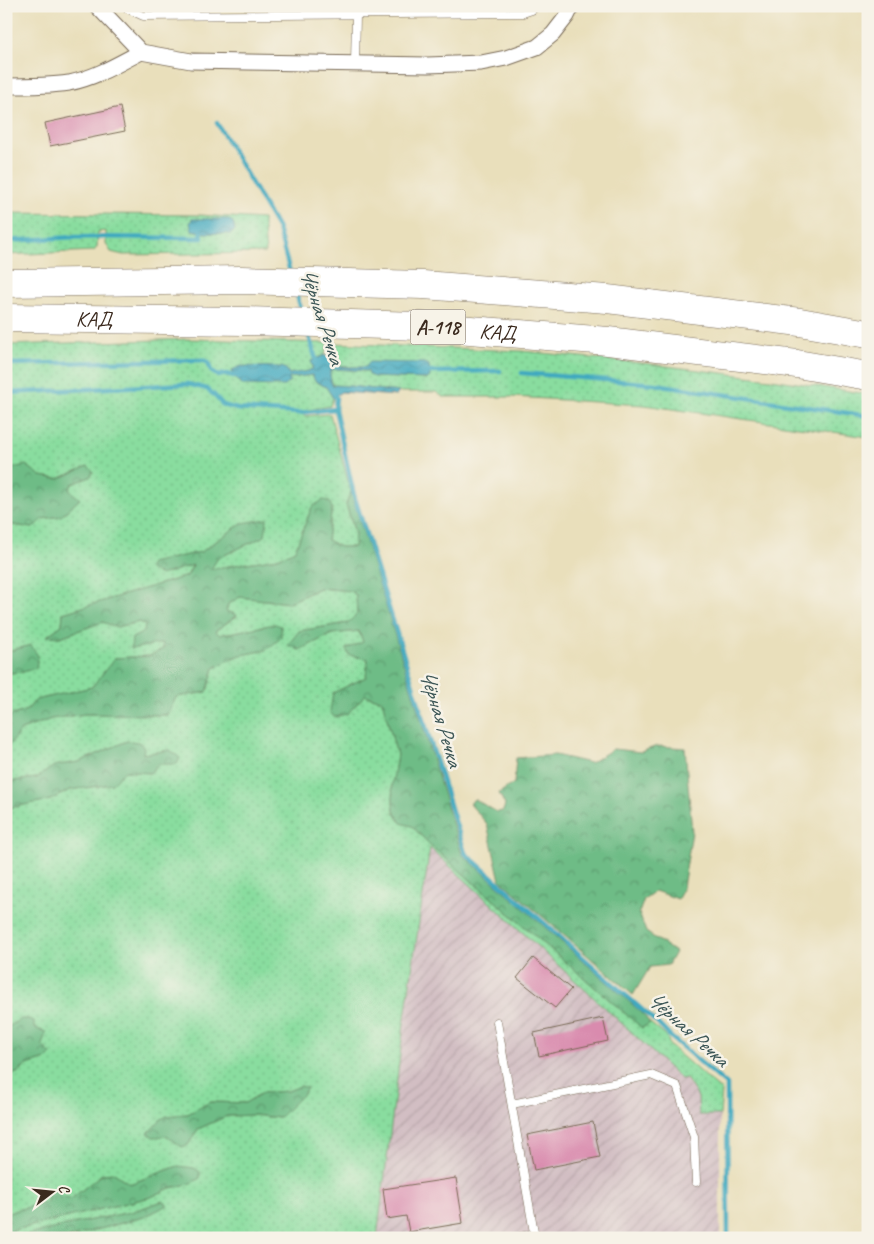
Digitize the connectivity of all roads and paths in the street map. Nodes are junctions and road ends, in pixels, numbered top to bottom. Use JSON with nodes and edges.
{"nodes":[{"id":1,"x":97,"y":6,"type":"edge"},
{"id":2,"x":127,"y":6,"type":"edge"},
{"id":3,"x":536,"y":6,"type":"edge"},
{"id":4,"x":572,"y":6,"type":"edge"},
{"id":5,"x":356,"y":14,"type":"junction"},
{"id":6,"x":141,"y":52,"type":"junction"},
{"id":7,"x":355,"y":64,"type":"junction"},
{"id":8,"x":6,"y":86,"type":"edge"},
{"id":9,"x":6,"y":282,"type":"edge"},
{"id":10,"x":6,"y":318,"type":"edge"},
{"id":11,"x":868,"y":334,"type":"edge"},
{"id":12,"x":868,"y":376,"type":"edge"},
{"id":13,"x":497,"y":1022,"type":"dead end"},
{"id":14,"x":512,"y":1104,"type":"junction"},
{"id":15,"x":696,"y":1182,"type":"dead end"},
{"id":16,"x":535,"y":1236,"type":"edge"},
{"id":17,"x":516,"y":1238,"type":"edge"}],
"edges":[{"from":1,"to":6,"type":"street"},
{"from":2,"to":5,"type":"lane"},
{"from":3,"to":5,"type":"lane"},
{"from":4,"to":7,"type":"street"},
{"from":5,"to":7,"type":"lane"},
{"from":6,"to":7,"type":"street"},
{"from":6,"to":8,"type":"street"},
{"from":9,"to":11,"type":"highway","name":"КАД","number":"А-118"},
{"from":10,"to":12,"type":"highway","name":"КАД","number":"А-118"},
{"from":13,"to":14,"type":"lane"},
{"from":14,"to":15,"type":"lane"},
{"from":14,"to":16,"type":"lane"},
{"from":16,"to":17,"type":"lane"}]}
